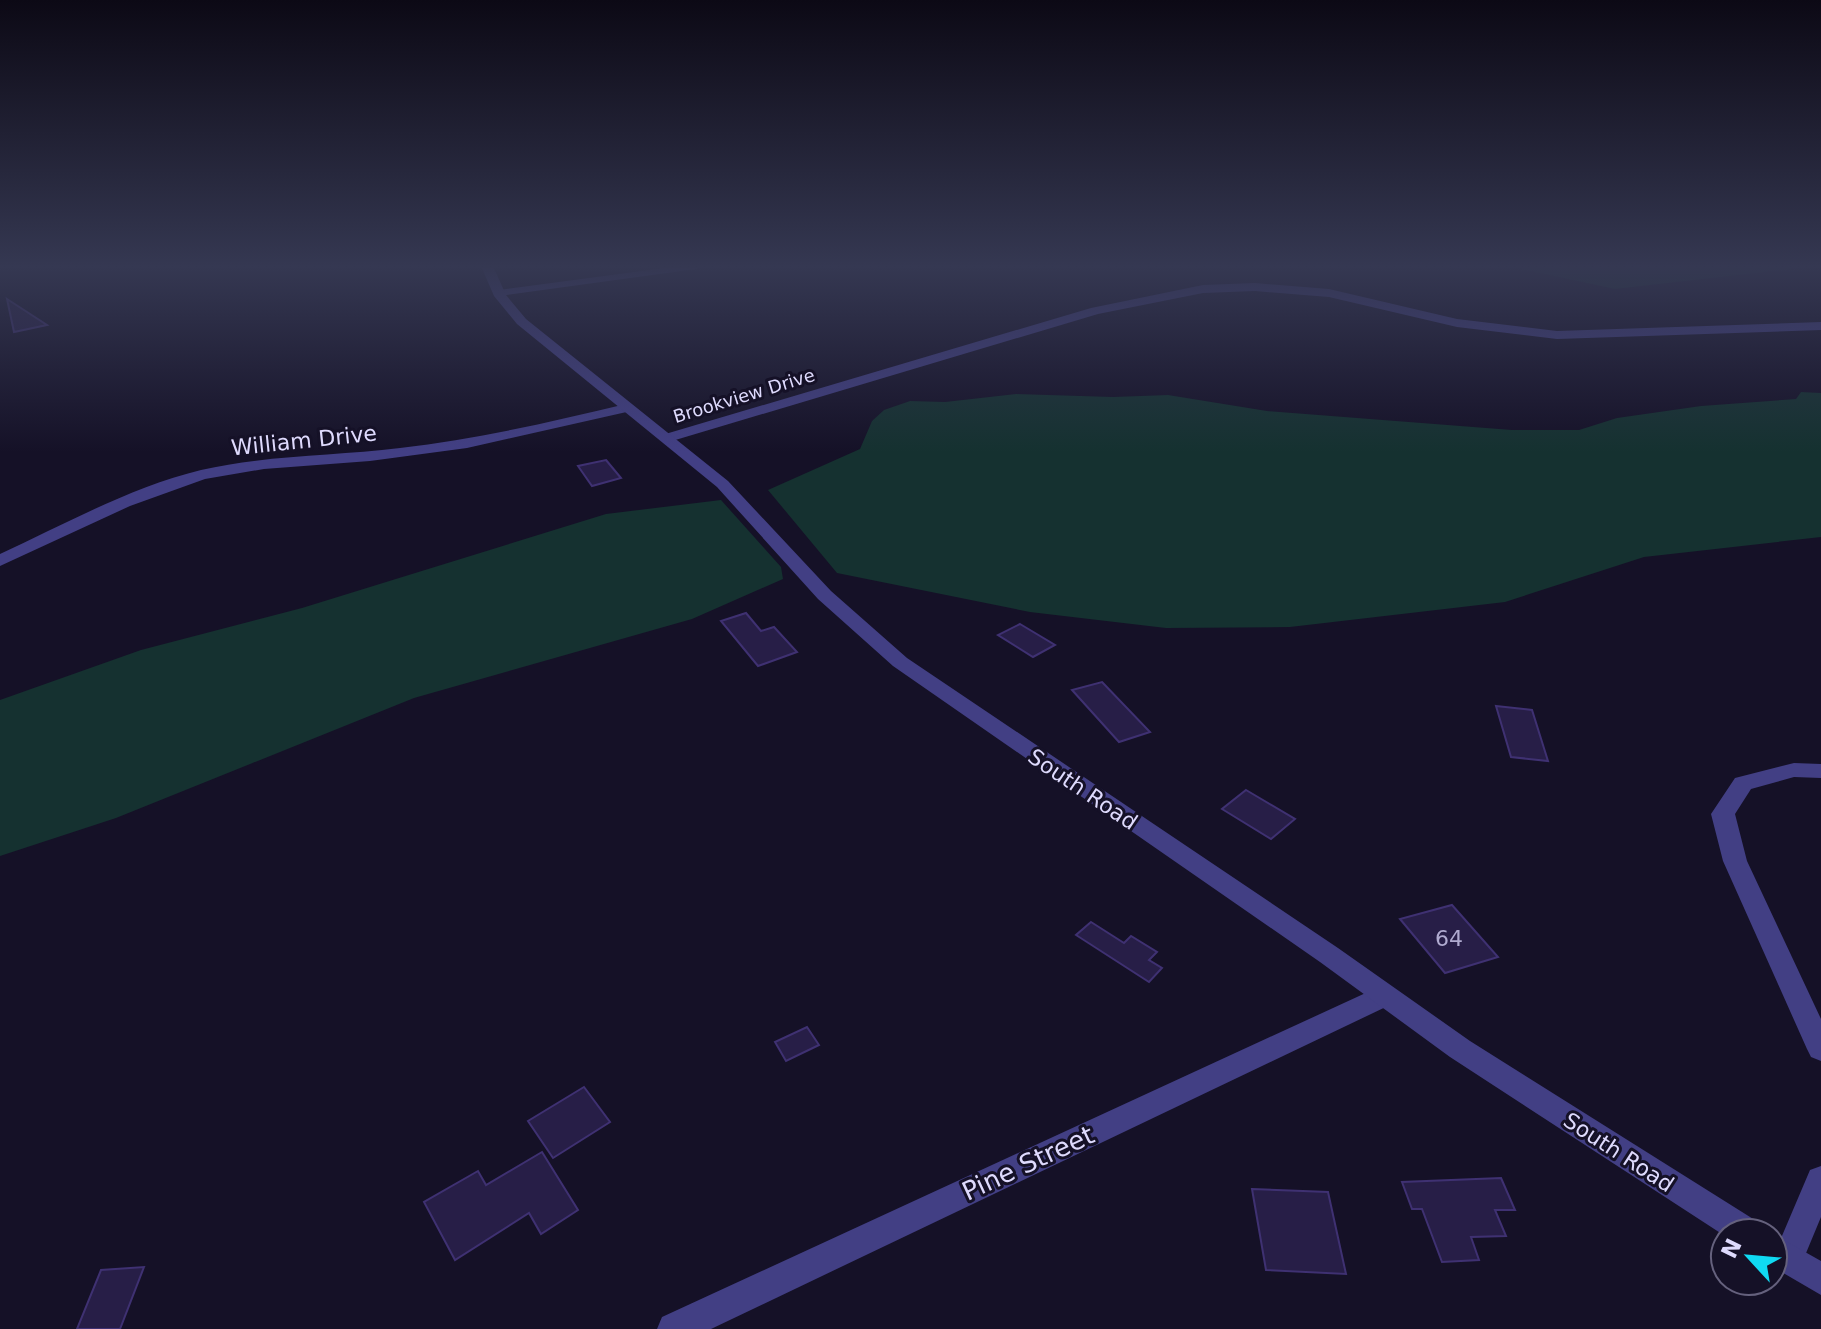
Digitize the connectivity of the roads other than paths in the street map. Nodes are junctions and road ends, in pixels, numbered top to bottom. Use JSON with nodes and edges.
{"nodes":[{"id":1,"x":530,"y":328,"type":"edge"},
{"id":2,"x":1039,"y":328,"type":"edge"},
{"id":3,"x":1497,"y":328,"type":"edge"},
{"id":4,"x":1771,"y":328,"type":"edge"},
{"id":5,"x":626,"y":408,"type":"junction"},
{"id":6,"x":667,"y":438,"type":"junction"},
{"id":7,"x":0,"y":561,"type":"edge"},
{"id":8,"x":1821,"y":771,"type":"edge"},
{"id":9,"x":1383,"y":996,"type":"junction"},
{"id":10,"x":1821,"y":1049,"type":"edge"},
{"id":11,"x":1821,"y":1180,"type":"edge"},
{"id":12,"x":1722,"y":1217,"type":"edge"},
{"id":13,"x":1789,"y":1239,"type":"edge"},
{"id":14,"x":1789,"y":1259,"type":"edge"},
{"id":15,"x":1821,"y":1279,"type":"edge"},
{"id":16,"x":715,"y":1320,"type":"edge"},
{"id":17,"x":674,"y":1329,"type":"edge"}],
"edges":[{"from":1,"to":5,"type":"street","name":"South Road"},
{"from":2,"to":6,"type":"street","name":"Brookview Drive"},
{"from":3,"to":4,"type":"street","name":"Brookview Drive"},
{"from":5,"to":6,"type":"street","name":"South Road"},
{"from":5,"to":7,"type":"street","name":"William Drive"},
{"from":6,"to":9,"type":"street","name":"South Road"},
{"from":8,"to":10,"type":"street"},
{"from":9,"to":12,"type":"street","name":"South Road"},
{"from":9,"to":16,"type":"street","name":"Pine Street"},
{"from":11,"to":13,"type":"street"},
{"from":14,"to":15,"type":"street"},
{"from":16,"to":17,"type":"street","name":"Pine Street"}]}
